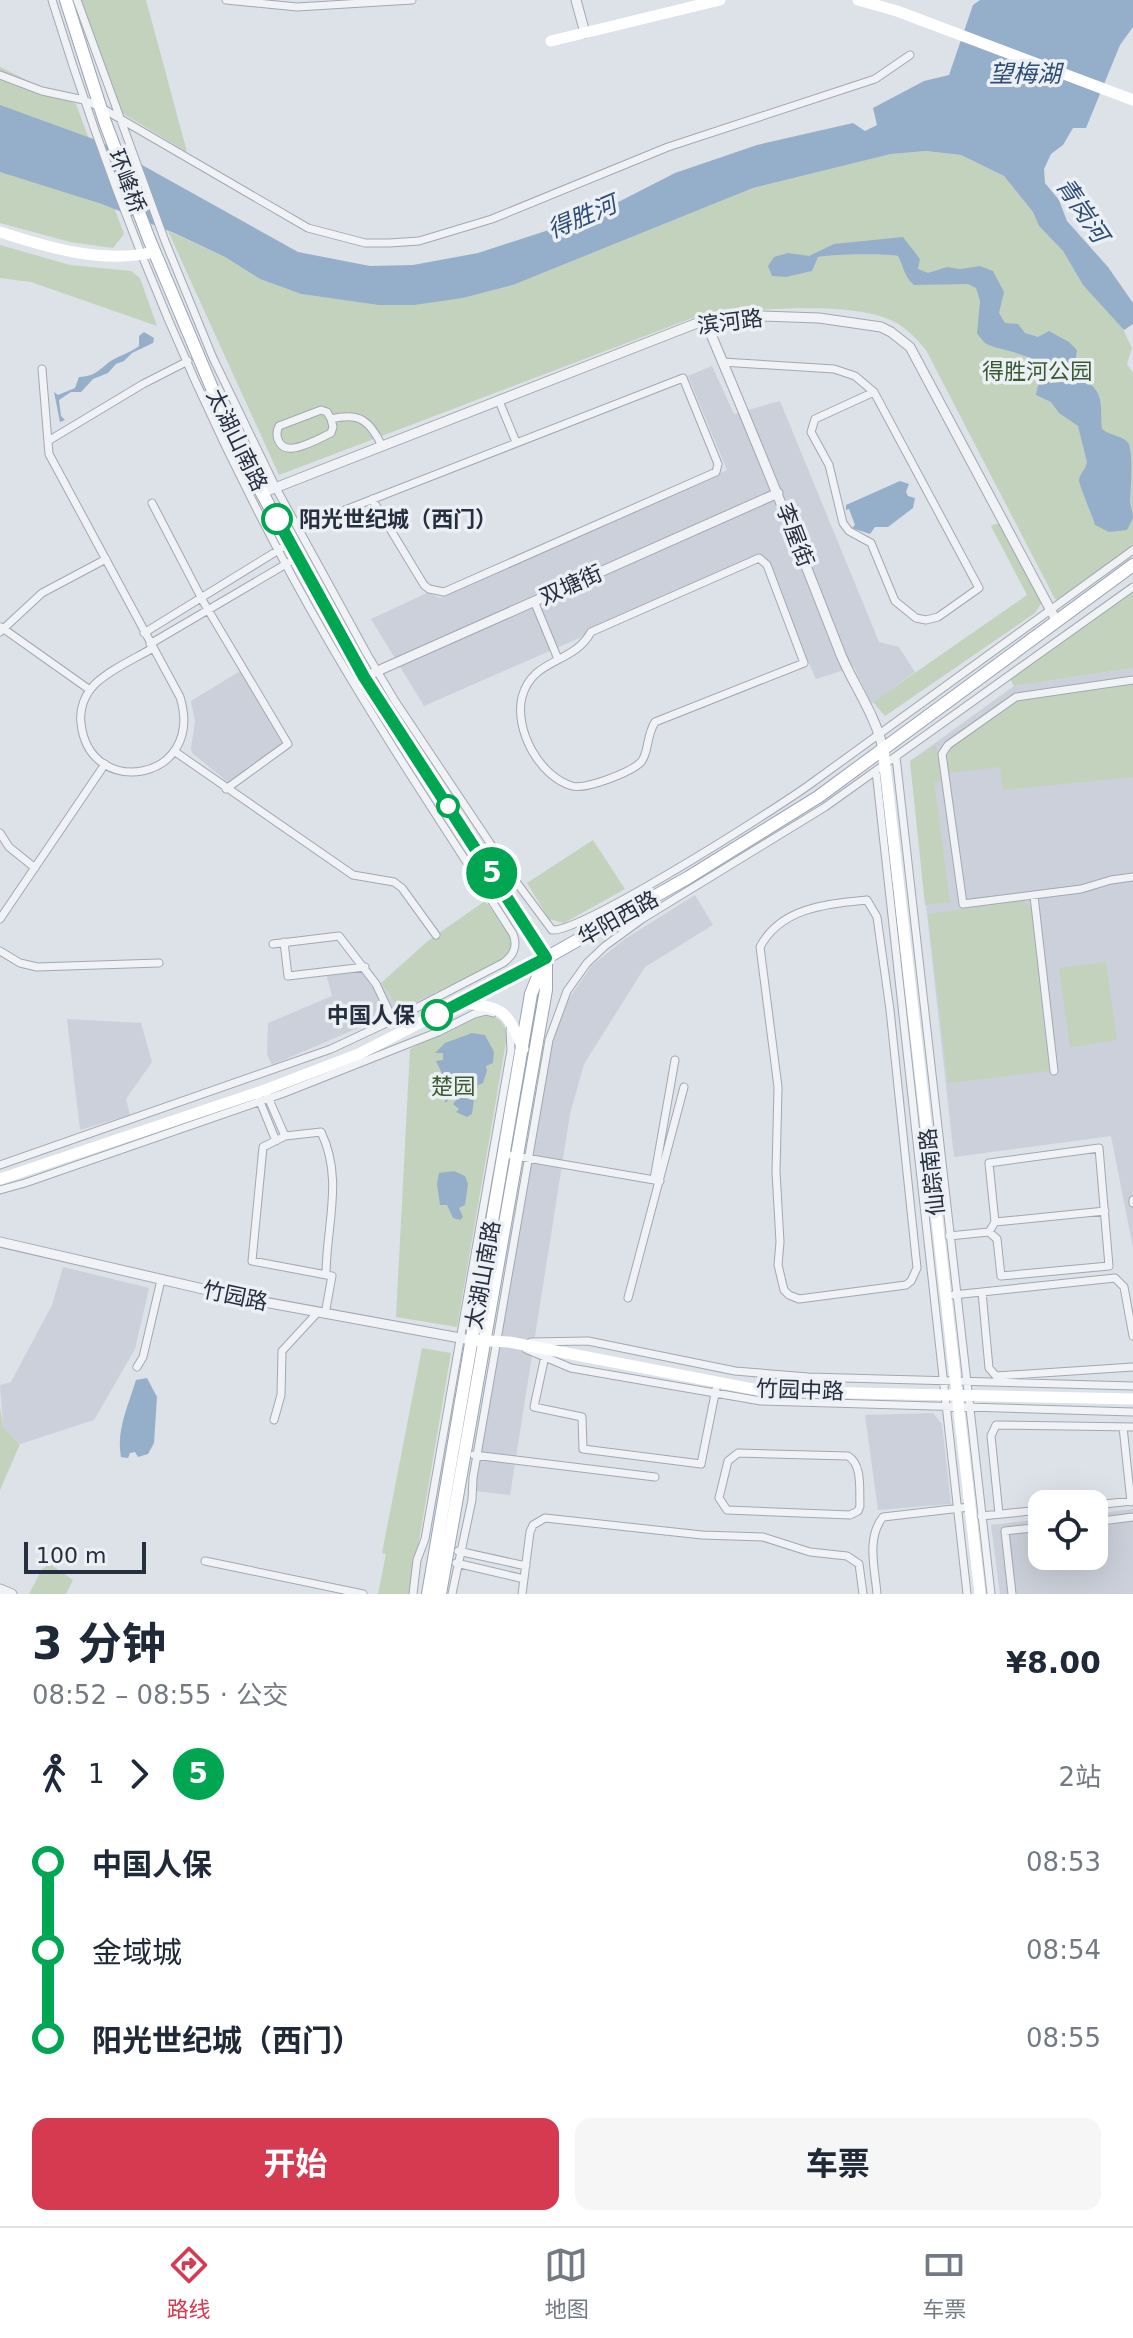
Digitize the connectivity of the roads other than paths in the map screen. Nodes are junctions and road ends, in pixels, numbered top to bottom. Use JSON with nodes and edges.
{"nodes":[{"id":1,"x":52,"y":0,"type":"edge"},
{"id":2,"x":66,"y":0,"type":"edge"},
{"id":3,"x":77,"y":0,"type":"edge"},
{"id":4,"x":226,"y":0,"type":"edge"},
{"id":5,"x":412,"y":0,"type":"edge"},
{"id":6,"x":576,"y":0,"type":"edge"},
{"id":7,"x":720,"y":0,"type":"edge"},
{"id":8,"x":858,"y":0,"type":"edge"},
{"id":9,"x":346,"y":2,"type":"edge"},
{"id":10,"x":585,"y":33,"type":"junction"},
{"id":11,"x":551,"y":41,"type":"dead end"},
{"id":12,"x":910,"y":55,"type":"dead end"},
{"id":13,"x":0,"y":75,"type":"edge"},
{"id":14,"x":1130,"y":98,"type":"edge"},
{"id":15,"x":84,"y":100,"type":"junction"},
{"id":16,"x":94,"y":110,"type":"junction"},
{"id":17,"x":118,"y":117,"type":"junction"},
{"id":18,"x":0,"y":232,"type":"edge"},
{"id":19,"x":149,"y":239,"type":"joint"},
{"id":20,"x":148,"y":254,"type":"junction"},
{"id":21,"x":705,"y":320,"type":"junction"},
{"id":22,"x":192,"y":360,"type":"junction"},
{"id":23,"x":722,"y":362,"type":"junction"},
{"id":24,"x":42,"y":369,"type":"dead end"},
{"id":25,"x":874,"y":392,"type":"junction"},
{"id":26,"x":499,"y":401,"type":"junction"},
{"id":27,"x":331,"y":419,"type":"junction"},
{"id":28,"x":48,"y":441,"type":"junction"},
{"id":29,"x":516,"y":442,"type":"junction"},
{"id":30,"x":382,"y":446,"type":"junction"},
{"id":31,"x":276,"y":488,"type":"junction"},
{"id":32,"x":262,"y":493,"type":"junction"},
{"id":33,"x":778,"y":493,"type":"junction"},
{"id":34,"x":372,"y":499,"type":"junction"},
{"id":35,"x":152,"y":503,"type":"dead end"},
{"id":36,"x":345,"y":510,"type":"dead end"},
{"id":37,"x":285,"y":547,"type":"junction"},
{"id":38,"x":1133,"y":550,"type":"edge"},
{"id":39,"x":106,"y":559,"type":"junction"},
{"id":40,"x":292,"y":560,"type":"junction"},
{"id":41,"x":1133,"y":565,"type":"edge"},
{"id":42,"x":1133,"y":587,"type":"edge"},
{"id":43,"x":202,"y":598,"type":"junction"},
{"id":44,"x":534,"y":601,"type":"junction"},
{"id":45,"x":208,"y":610,"type":"junction"},
{"id":46,"x":1051,"y":610,"type":"junction"},
{"id":47,"x":1057,"y":622,"type":"junction"},
{"id":48,"x":1,"y":629,"type":"edge"},
{"id":49,"x":144,"y":633,"type":"junction"},
{"id":50,"x":152,"y":646,"type":"junction"},
{"id":51,"x":558,"y":659,"type":"junction"},
{"id":52,"x":377,"y":671,"type":"junction"},
{"id":53,"x":364,"y":677,"type":"junction"},
{"id":54,"x":1133,"y":680,"type":"edge"},
{"id":55,"x":90,"y":690,"type":"junction"},
{"id":56,"x":880,"y":734,"type":"junction"},
{"id":57,"x":883,"y":749,"type":"junction"},
{"id":58,"x":174,"y":751,"type":"junction"},
{"id":59,"x":105,"y":764,"type":"junction"},
{"id":60,"x":886,"y":764,"type":"junction"},
{"id":61,"x":226,"y":789,"type":"junction"},
{"id":62,"x":0,"y":833,"type":"edge"},
{"id":63,"x":35,"y":868,"type":"junction"},
{"id":64,"x":1133,"y":877,"type":"edge"},
{"id":65,"x":1034,"y":896,"type":"junction"},
{"id":66,"x":0,"y":919,"type":"edge"},
{"id":67,"x":436,"y":935,"type":"dead end"},
{"id":68,"x":284,"y":942,"type":"junction"},
{"id":69,"x":273,"y":944,"type":"dead end"},
{"id":70,"x":0,"y":951,"type":"edge"},
{"id":71,"x":546,"y":958,"type":"junction"},
{"id":72,"x":159,"y":963,"type":"dead end"},
{"id":73,"x":365,"y":967,"type":"junction"},
{"id":74,"x":459,"y":1002,"type":"junction"},
{"id":75,"x":393,"y":1020,"type":"junction"},
{"id":76,"x":911,"y":1028,"type":"junction"},
{"id":77,"x":892,"y":1031,"type":"junction"},
{"id":78,"x":523,"y":1049,"type":"junction"},
{"id":79,"x":675,"y":1060,"type":"dead end"},
{"id":80,"x":915,"y":1066,"type":"junction"},
{"id":81,"x":897,"y":1069,"type":"junction"},
{"id":82,"x":1054,"y":1071,"type":"dead end"},
{"id":83,"x":684,"y":1087,"type":"dead end"},
{"id":84,"x":262,"y":1096,"type":"junction"},
{"id":85,"x":285,"y":1136,"type":"junction"},
{"id":86,"x":276,"y":1141,"type":"junction"},
{"id":87,"x":517,"y":1156,"type":"junction"},
{"id":88,"x":1,"y":1176,"type":"edge"},
{"id":89,"x":657,"y":1180,"type":"junction"},
{"id":90,"x":1105,"y":1211,"type":"junction"},
{"id":91,"x":995,"y":1222,"type":"junction"},
{"id":92,"x":989,"y":1232,"type":"junction"},
{"id":93,"x":945,"y":1237,"type":"junction"},
{"id":94,"x":0,"y":1242,"type":"edge"},
{"id":95,"x":326,"y":1275,"type":"junction"},
{"id":96,"x":161,"y":1280,"type":"junction"},
{"id":97,"x":982,"y":1292,"type":"junction"},
{"id":98,"x":951,"y":1295,"type":"junction"},
{"id":99,"x":628,"y":1298,"type":"dead end"},
{"id":100,"x":322,"y":1313,"type":"junction"},
{"id":101,"x":1133,"y":1336,"type":"edge"},
{"id":102,"x":466,"y":1339,"type":"junction"},
{"id":103,"x":497,"y":1341,"type":"junction"},
{"id":104,"x":546,"y":1350,"type":"junction"},
{"id":105,"x":137,"y":1367,"type":"dead end"},
{"id":106,"x":1133,"y":1367,"type":"edge"},
{"id":107,"x":1133,"y":1386,"type":"edge"},
{"id":108,"x":716,"y":1389,"type":"junction"},
{"id":109,"x":957,"y":1394,"type":"junction"},
{"id":110,"x":1133,"y":1399,"type":"edge"},
{"id":111,"x":1133,"y":1412,"type":"edge"},
{"id":112,"x":274,"y":1420,"type":"dead end"},
{"id":113,"x":1123,"y":1427,"type":"junction"},
{"id":114,"x":1133,"y":1427,"type":"edge"},
{"id":115,"x":464,"y":1453,"type":"junction"},
{"id":116,"x":848,"y":1456,"type":"joint"},
{"id":117,"x":655,"y":1477,"type":"dead end"},
{"id":118,"x":1132,"y":1501,"type":"edge"},
{"id":119,"x":1108,"y":1504,"type":"edge"},
{"id":120,"x":1028,"y":1511,"type":"edge"},
{"id":121,"x":970,"y":1512,"type":"junction"},
{"id":122,"x":999,"y":1514,"type":"junction"},
{"id":123,"x":1133,"y":1517,"type":"edge"},
{"id":124,"x":1108,"y":1520,"type":"edge"},
{"id":125,"x":1028,"y":1529,"type":"edge"},
{"id":126,"x":453,"y":1556,"type":"junction"},
{"id":127,"x":205,"y":1561,"type":"dead end"},
{"id":128,"x":526,"y":1566,"type":"junction"},
{"id":129,"x":524,"y":1579,"type":"junction"},
{"id":130,"x":0,"y":1589,"type":"edge"},
{"id":131,"x":12,"y":1594,"type":"edge"},
{"id":132,"x":363,"y":1594,"type":"edge"},
{"id":133,"x":413,"y":1594,"type":"edge"},
{"id":134,"x":428,"y":1594,"type":"edge"},
{"id":135,"x":440,"y":1594,"type":"edge"},
{"id":136,"x":452,"y":1594,"type":"edge"},
{"id":137,"x":522,"y":1594,"type":"edge"},
{"id":138,"x":863,"y":1594,"type":"edge"},
{"id":139,"x":877,"y":1594,"type":"edge"},
{"id":140,"x":967,"y":1594,"type":"edge"},
{"id":141,"x":980,"y":1594,"type":"edge"},
{"id":142,"x":991,"y":1594,"type":"edge"},
{"id":143,"x":1012,"y":1594,"type":"edge"}],
"edges":[{"from":1,"to":15,"type":"street"},
{"from":2,"to":16,"type":"main road"},
{"from":3,"to":17,"type":"street"},
{"from":4,"to":9,"type":"street"},
{"from":5,"to":9,"type":"street"},
{"from":6,"to":10,"type":"street"},
{"from":7,"to":10,"type":"main road"},
{"from":8,"to":14,"type":"main road"},
{"from":10,"to":11,"type":"main road"},
{"from":12,"to":17,"type":"street"},
{"from":13,"to":15,"type":"street"},
{"from":15,"to":16,"type":"street"},
{"from":15,"to":16,"type":"street"},
{"from":16,"to":17,"type":"street"},
{"from":16,"to":19,"type":"main road","name":"环峰桥"},
{"from":16,"to":20,"type":"street"},
{"from":17,"to":31,"type":"street"},
{"from":18,"to":20,"type":"main road"},
{"from":19,"to":20,"type":"main road","name":"太湖山南路"},
{"from":20,"to":22,"type":"main road","name":"太湖山南路"},
{"from":21,"to":23,"type":"street","name":"李屋街"},
{"from":21,"to":26,"type":"street","name":"滨河路"},
{"from":21,"to":46,"type":"street","name":"滨河路"},
{"from":22,"to":28,"type":"street"},
{"from":22,"to":32,"type":"main road","name":"太湖山南路"},
{"from":22,"to":37,"type":"street"},
{"from":23,"to":25,"type":"street"},
{"from":23,"to":33,"type":"street","name":"李屋街"},
{"from":24,"to":28,"type":"street"},
{"from":25,"to":25,"type":"street"},
{"from":26,"to":29,"type":"street"},
{"from":26,"to":30,"type":"street","name":"滨河路"},
{"from":27,"to":27,"type":"street"},
{"from":27,"to":30,"type":"street"},
{"from":28,"to":39,"type":"street"},
{"from":29,"to":34,"type":"street"},
{"from":29,"to":34,"type":"street"},
{"from":30,"to":31,"type":"street","name":"滨河路"},
{"from":31,"to":32,"type":"street","name":"滨河路"},
{"from":31,"to":52,"type":"street"},
{"from":32,"to":37,"type":"main road","name":"太湖山南路"},
{"from":33,"to":44,"type":"street","name":"双塘街"},
{"from":33,"to":56,"type":"street","name":"李屋街"},
{"from":34,"to":36,"type":"street"},
{"from":35,"to":43,"type":"street"},
{"from":37,"to":40,"type":"main road","name":"太湖山南路"},
{"from":37,"to":43,"type":"street"},
{"from":38,"to":46,"type":"street"},
{"from":39,"to":48,"type":"street"},
{"from":39,"to":49,"type":"street"},
{"from":40,"to":45,"type":"street"},
{"from":40,"to":53,"type":"main road","name":"太湖山南路"},
{"from":40,"to":75,"type":"street"},
{"from":41,"to":47,"type":"main road","name":"华阳西路"},
{"from":42,"to":60,"type":"street"},
{"from":43,"to":45,"type":"street"},
{"from":43,"to":49,"type":"street"},
{"from":44,"to":51,"type":"street"},
{"from":44,"to":52,"type":"street","name":"双塘街"},
{"from":45,"to":50,"type":"street"},
{"from":45,"to":61,"type":"street"},
{"from":46,"to":47,"type":"street","name":"滨河路"},
{"from":46,"to":56,"type":"street"},
{"from":47,"to":57,"type":"main road","name":"华阳西路"},
{"from":48,"to":55,"type":"street"},
{"from":49,"to":50,"type":"street"},
{"from":50,"to":55,"type":"street"},
{"from":50,"to":58,"type":"street"},
{"from":51,"to":51,"type":"street"},
{"from":52,"to":53,"type":"street","name":"双塘街"},
{"from":52,"to":56,"type":"street"},
{"from":53,"to":71,"type":"main road","name":"太湖山南路"},
{"from":54,"to":65,"type":"street"},
{"from":55,"to":59,"type":"street"},
{"from":56,"to":57,"type":"street","name":"李屋街"},
{"from":57,"to":60,"type":"main road","name":"仙踪南路"},
{"from":57,"to":71,"type":"main road","name":"华阳西路"},
{"from":58,"to":59,"type":"street"},
{"from":58,"to":61,"type":"street"},
{"from":59,"to":63,"type":"street"},
{"from":60,"to":76,"type":"main road","name":"仙踪南路"},
{"from":60,"to":87,"type":"street"},
{"from":60,"to":93,"type":"street"},
{"from":61,"to":67,"type":"street"},
{"from":62,"to":63,"type":"street"},
{"from":63,"to":66,"type":"street"},
{"from":64,"to":65,"type":"street"},
{"from":65,"to":82,"type":"street"},
{"from":68,"to":69,"type":"street"},
{"from":68,"to":73,"type":"street"},
{"from":68,"to":73,"type":"street"},
{"from":70,"to":72,"type":"street"},
{"from":71,"to":74,"type":"main road","name":"华阳西路"},
{"from":71,"to":78,"type":"main road","name":"太湖山南路"},
{"from":71,"to":87,"type":"main road","name":"太湖山南路"},
{"from":73,"to":75,"type":"street"},
{"from":74,"to":78,"type":"main road"},
{"from":74,"to":84,"type":"main road","name":"华阳西路"},
{"from":75,"to":88,"type":"street"},
{"from":76,"to":77,"type":"street"},
{"from":76,"to":80,"type":"main road","name":"仙踪南路"},
{"from":77,"to":81,"type":"street"},
{"from":77,"to":81,"type":"street"},
{"from":78,"to":87,"type":"main road","name":"太湖山南路"},
{"from":79,"to":89,"type":"street"},
{"from":80,"to":81,"type":"street"},
{"from":80,"to":93,"type":"main road","name":"仙踪南路"},
{"from":80,"to":109,"type":"street"},
{"from":83,"to":89,"type":"street"},
{"from":84,"to":85,"type":"street"},
{"from":84,"to":86,"type":"street"},
{"from":84,"to":88,"type":"main road","name":"华阳西路"},
{"from":84,"to":102,"type":"street"},
{"from":85,"to":86,"type":"street"},
{"from":85,"to":95,"type":"street"},
{"from":86,"to":95,"type":"street"},
{"from":87,"to":89,"type":"street"},
{"from":87,"to":102,"type":"main road","name":"太湖山南路"},
{"from":87,"to":103,"type":"main road","name":"太湖山南路"},
{"from":89,"to":99,"type":"street"},
{"from":90,"to":91,"type":"street"},
{"from":90,"to":91,"type":"street"},
{"from":90,"to":92,"type":"street"},
{"from":91,"to":92,"type":"street"},
{"from":92,"to":93,"type":"street"},
{"from":93,"to":98,"type":"main road","name":"仙踪南路"},
{"from":94,"to":96,"type":"street","name":"竹园路"},
{"from":95,"to":100,"type":"street"},
{"from":96,"to":100,"type":"street","name":"竹园路"},
{"from":96,"to":105,"type":"street"},
{"from":97,"to":98,"type":"street"},
{"from":97,"to":101,"type":"street"},
{"from":97,"to":106,"type":"street"},
{"from":98,"to":109,"type":"main road","name":"仙踪南路"},
{"from":100,"to":102,"type":"street","name":"竹园路"},
{"from":100,"to":112,"type":"street"},
{"from":102,"to":103,"type":"main road","name":"竹园中路"},
{"from":102,"to":115,"type":"main road","name":"太湖山南路"},
{"from":102,"to":133,"type":"street"},
{"from":103,"to":104,"type":"main road","name":"竹园中路"},
{"from":103,"to":108,"type":"street"},
{"from":103,"to":109,"type":"street"},
{"from":103,"to":115,"type":"main road","name":"太湖山南路"},
{"from":104,"to":108,"type":"main road","name":"竹园中路"},
{"from":104,"to":108,"type":"street"},
{"from":107,"to":109,"type":"street"},
{"from":108,"to":109,"type":"main road","name":"竹园中路"},
{"from":109,"to":110,"type":"main road","name":"竹园中路"},
{"from":109,"to":111,"type":"street"},
{"from":109,"to":121,"type":"main road","name":"仙踪南路"},
{"from":113,"to":114,"type":"street"},
{"from":113,"to":118,"type":"street"},
{"from":113,"to":122,"type":"street"},
{"from":115,"to":117,"type":"street"},
{"from":115,"to":126,"type":"main road","name":"太湖山南路"},
{"from":115,"to":134,"type":"main road","name":"太湖山南路"},
{"from":116,"to":116,"type":"street"},
{"from":118,"to":119,"type":"street"},
{"from":120,"to":122,"type":"street"},
{"from":121,"to":122,"type":"street"},
{"from":121,"to":139,"type":"street"},
{"from":121,"to":140,"type":"street"},
{"from":121,"to":141,"type":"main road","name":"仙踪南路"},
{"from":121,"to":142,"type":"street"},
{"from":123,"to":124,"type":"street"},
{"from":125,"to":143,"type":"street"},
{"from":126,"to":128,"type":"street"},
{"from":126,"to":129,"type":"street"},
{"from":126,"to":135,"type":"main road","name":"太湖山南路"},
{"from":126,"to":136,"type":"street"},
{"from":127,"to":132,"type":"street"},
{"from":128,"to":129,"type":"street"},
{"from":128,"to":138,"type":"street"},
{"from":129,"to":137,"type":"street"},
{"from":130,"to":131,"type":"street"}]}
